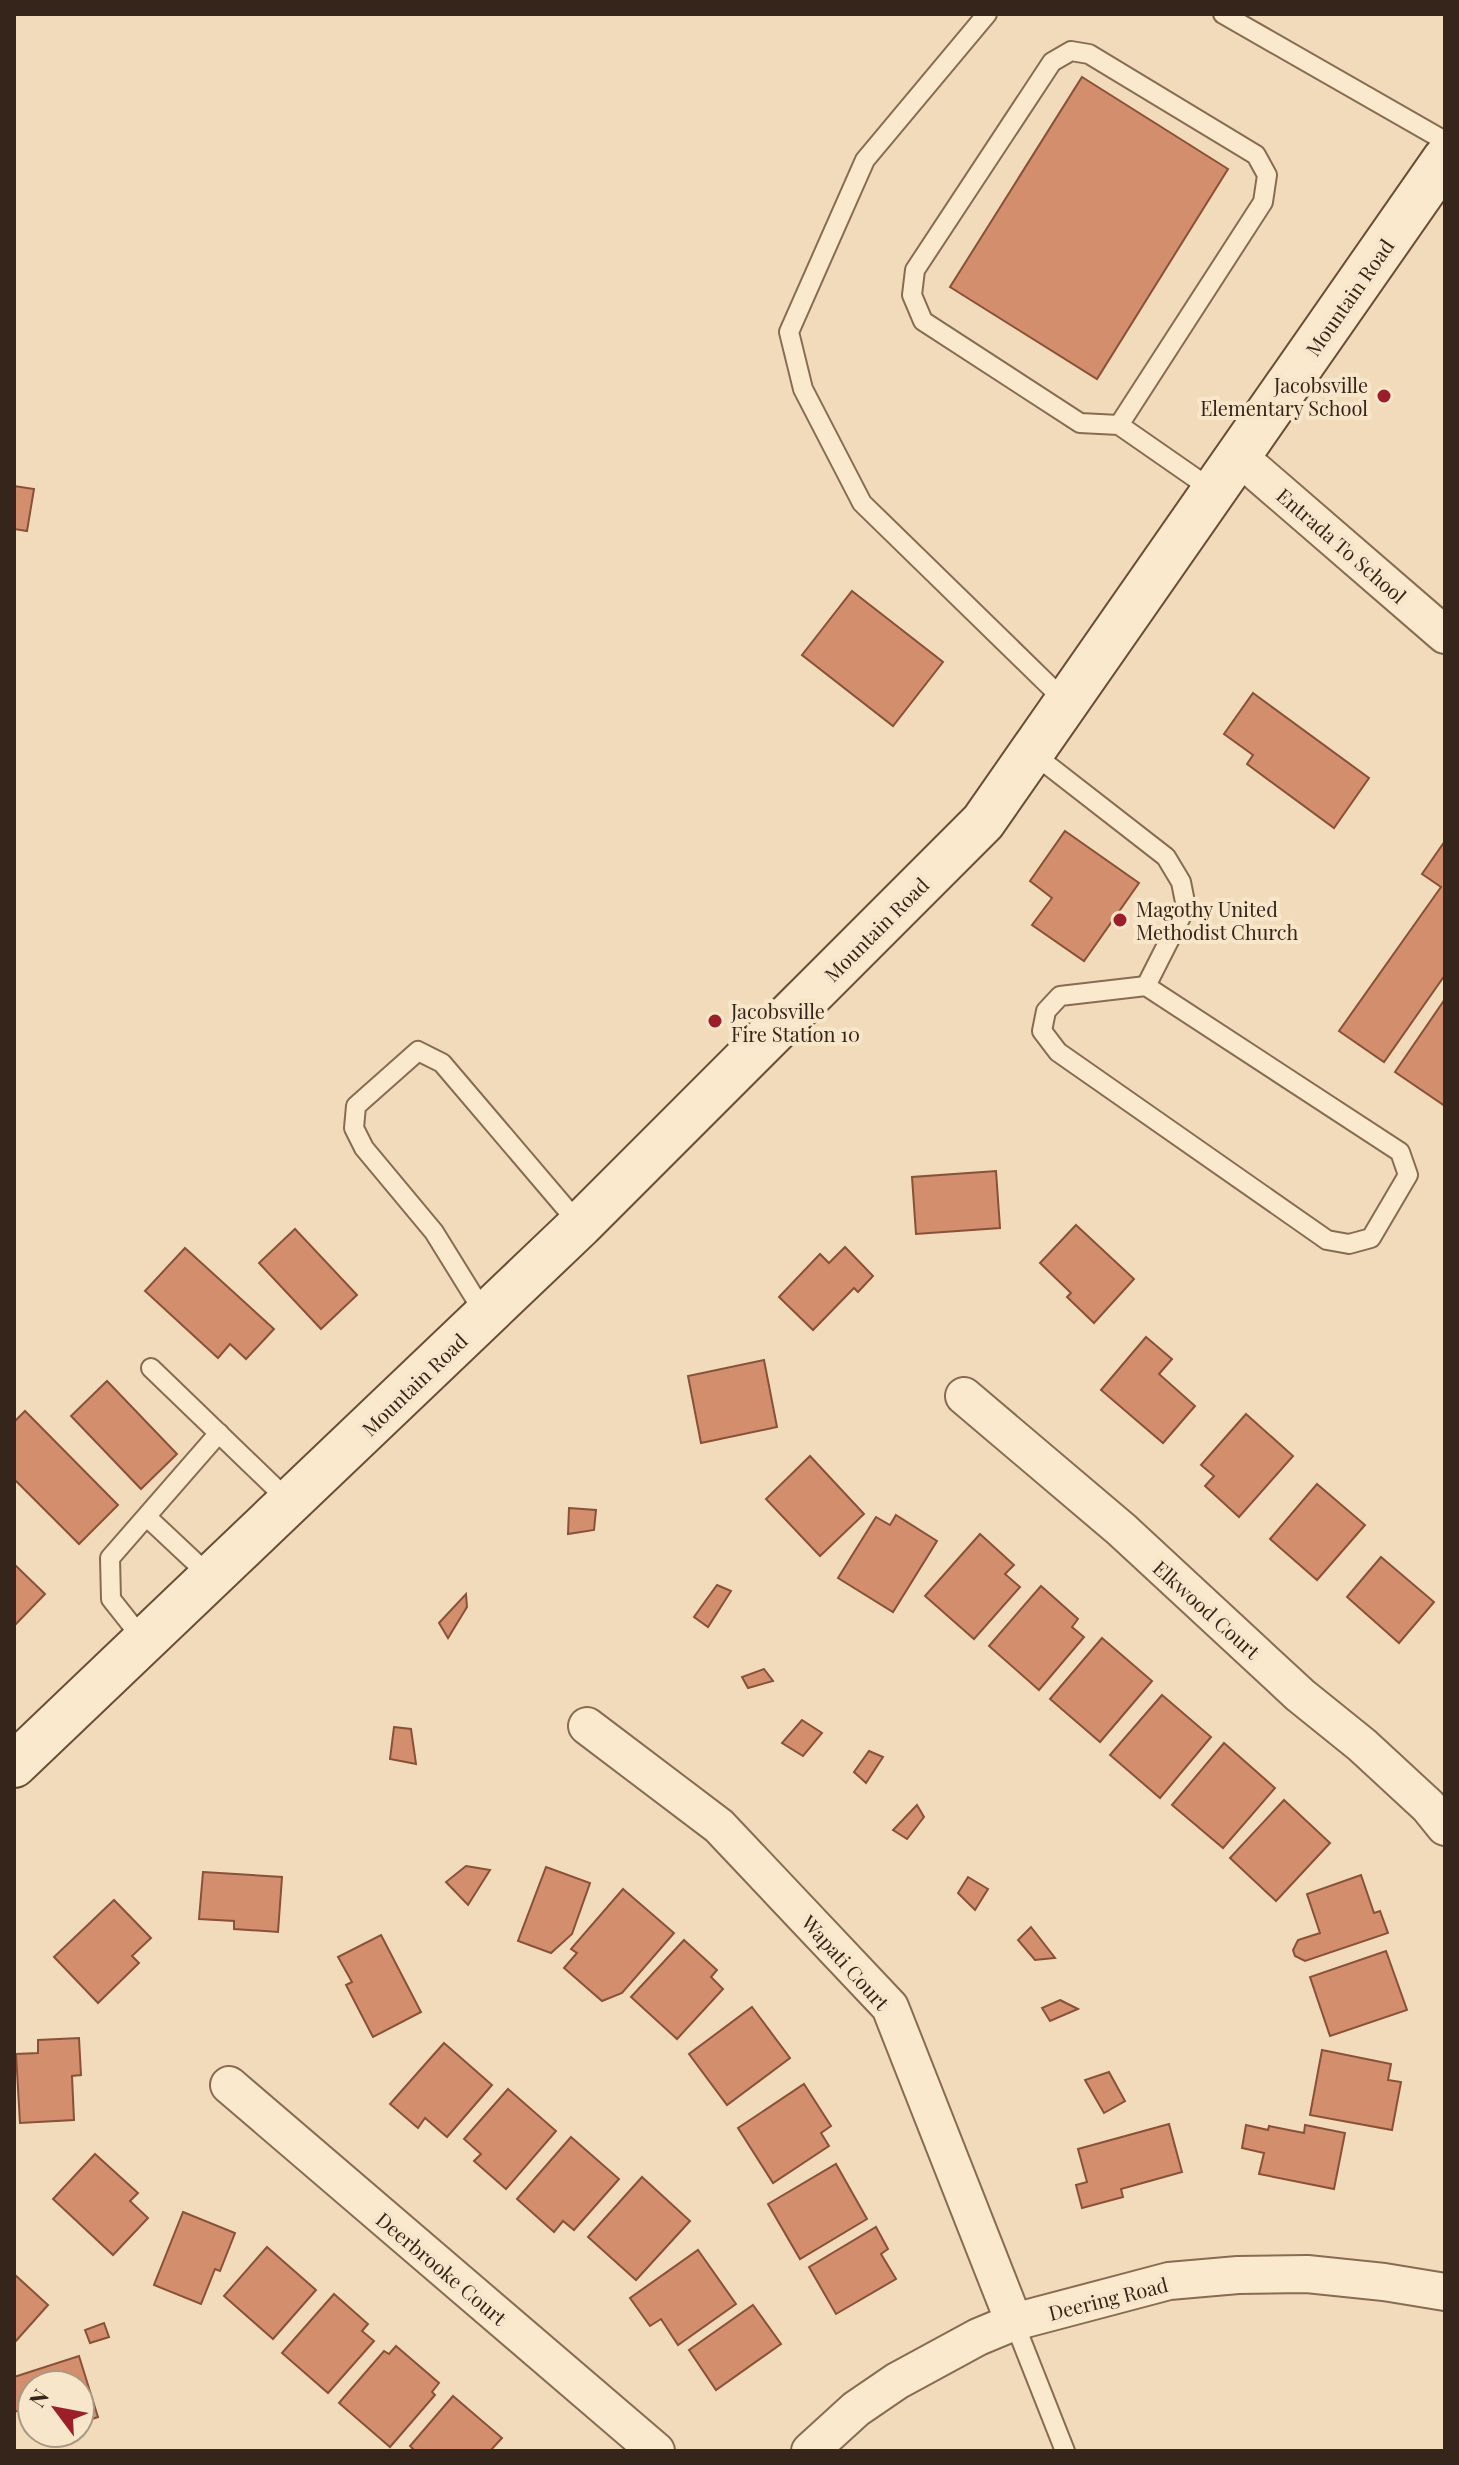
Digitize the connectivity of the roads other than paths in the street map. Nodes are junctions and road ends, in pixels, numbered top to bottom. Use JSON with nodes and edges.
{"nodes":[{"id":1,"x":987,"y":14,"type":"edge"},
{"id":2,"x":1223,"y":14,"type":"edge"},
{"id":3,"x":1445,"y":141,"type":"edge"},
{"id":4,"x":1445,"y":159,"type":"edge"},
{"id":5,"x":1119,"y":425,"type":"junction"},
{"id":6,"x":1238,"y":456,"type":"junction"},
{"id":7,"x":1214,"y":491,"type":"junction"},
{"id":8,"x":1445,"y":635,"type":"edge"},
{"id":9,"x":1066,"y":702,"type":"junction"},
{"id":10,"x":1031,"y":752,"type":"junction"},
{"id":11,"x":1146,"y":986,"type":"junction"},
{"id":12,"x":580,"y":1225,"type":"junction"},
{"id":13,"x":486,"y":1316,"type":"junction"},
{"id":14,"x":151,"y":1368,"type":"dead end"},
{"id":15,"x":964,"y":1396,"type":"dead end"},
{"id":16,"x":219,"y":1433,"type":"junction"},
{"id":17,"x":291,"y":1503,"type":"junction"},
{"id":18,"x":147,"y":1517,"type":"junction"},
{"id":19,"x":212,"y":1578,"type":"junction"},
{"id":20,"x":145,"y":1642,"type":"junction"},
{"id":21,"x":587,"y":1726,"type":"dead end"},
{"id":22,"x":14,"y":1765,"type":"edge"},
{"id":23,"x":1445,"y":1827,"type":"edge"},
{"id":24,"x":229,"y":2085,"type":"dead end"},
{"id":25,"x":1445,"y":2292,"type":"edge"},
{"id":26,"x":1014,"y":2322,"type":"junction"},
{"id":27,"x":656,"y":2451,"type":"edge"},
{"id":28,"x":810,"y":2451,"type":"edge"},
{"id":29,"x":1065,"y":2451,"type":"edge"}],
"edges":[{"from":1,"to":9,"type":"lane"},
{"from":2,"to":3,"type":"lane"},
{"from":4,"to":6,"type":"main road","name":"Mountain Road"},
{"from":5,"to":5,"type":"lane"},
{"from":5,"to":7,"type":"lane"},
{"from":6,"to":7,"type":"main road","name":"Mountain Road"},
{"from":6,"to":8,"type":"street","name":"Entrada To School"},
{"from":7,"to":9,"type":"main road","name":"Mountain Road"},
{"from":9,"to":10,"type":"main road","name":"Mountain Road"},
{"from":10,"to":11,"type":"lane"},
{"from":10,"to":12,"type":"main road","name":"Mountain Road"},
{"from":11,"to":11,"type":"lane"},
{"from":12,"to":13,"type":"main road","name":"Mountain Road"},
{"from":12,"to":13,"type":"lane"},
{"from":13,"to":17,"type":"main road","name":"Mountain Road"},
{"from":14,"to":16,"type":"lane"},
{"from":15,"to":23,"type":"street","name":"Elkwood Court"},
{"from":16,"to":17,"type":"lane"},
{"from":16,"to":18,"type":"lane"},
{"from":17,"to":19,"type":"main road","name":"Mountain Road"},
{"from":18,"to":19,"type":"lane"},
{"from":18,"to":20,"type":"lane"},
{"from":19,"to":20,"type":"main road","name":"Mountain Road"},
{"from":20,"to":22,"type":"main road","name":"Mountain Road"},
{"from":21,"to":26,"type":"street","name":"Wapati Court"},
{"from":24,"to":27,"type":"street","name":"Deerbrooke Court"},
{"from":25,"to":26,"type":"street","name":"Deering Road"},
{"from":26,"to":28,"type":"street","name":"Deering Road"},
{"from":26,"to":29,"type":"lane"}]}
